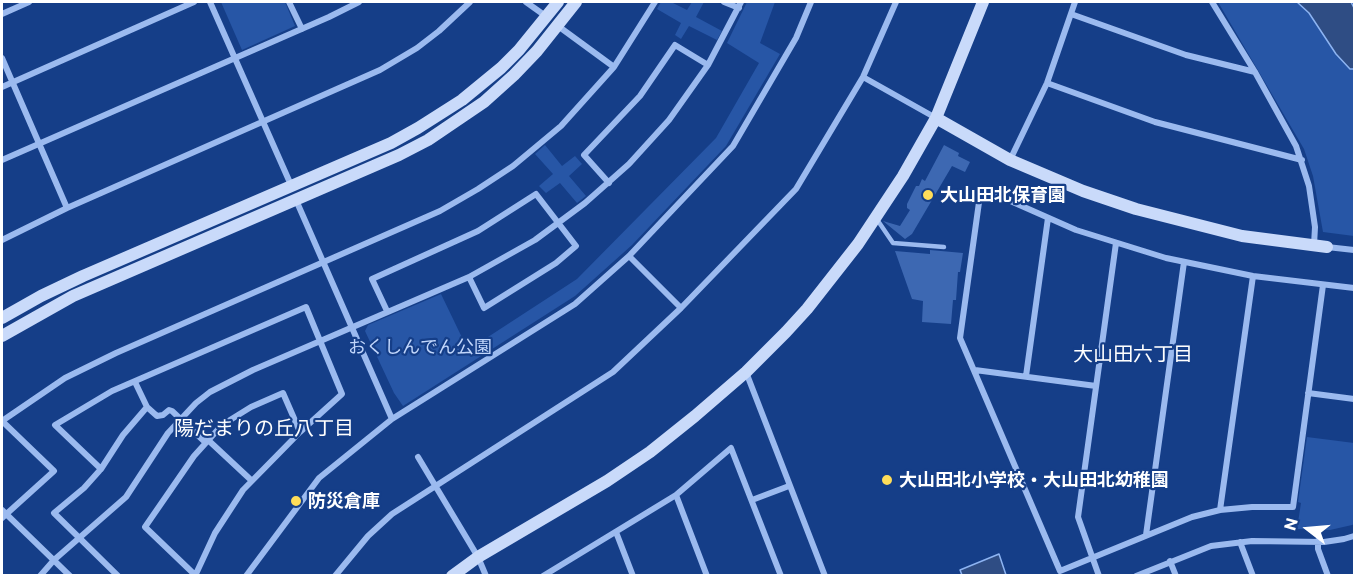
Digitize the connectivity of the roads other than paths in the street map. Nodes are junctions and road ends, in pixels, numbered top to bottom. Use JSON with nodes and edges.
{"nodes":[{"id":1,"x":29,"y":2,"type":"edge"},
{"id":2,"x":194,"y":2,"type":"edge"},
{"id":3,"x":210,"y":2,"type":"edge"},
{"id":4,"x":289,"y":2,"type":"edge"},
{"id":5,"x":359,"y":2,"type":"edge"},
{"id":6,"x":470,"y":2,"type":"edge"},
{"id":7,"x":526,"y":2,"type":"edge"},
{"id":8,"x":558,"y":2,"type":"edge"},
{"id":9,"x":576,"y":2,"type":"edge"},
{"id":10,"x":655,"y":2,"type":"edge"},
{"id":11,"x":724,"y":2,"type":"edge"},
{"id":12,"x":812,"y":2,"type":"edge"},
{"id":13,"x":896,"y":2,"type":"edge"},
{"id":14,"x":984,"y":2,"type":"edge"},
{"id":15,"x":1075,"y":2,"type":"edge"},
{"id":16,"x":1212,"y":2,"type":"edge"},
{"id":17,"x":740,"y":5,"type":"edge"},
{"id":18,"x":2,"y":14,"type":"edge"},
{"id":19,"x":1071,"y":14,"type":"junction"},
{"id":20,"x":547,"y":17,"type":"junction"},
{"id":21,"x":558,"y":26,"type":"junction"},
{"id":22,"x":302,"y":29,"type":"junction"},
{"id":23,"x":235,"y":57,"type":"junction"},
{"id":24,"x":2,"y":58,"type":"edge"},
{"id":25,"x":708,"y":65,"type":"junction"},
{"id":26,"x":614,"y":67,"type":"junction"},
{"id":27,"x":1255,"y":72,"type":"junction"},
{"id":28,"x":863,"y":77,"type":"junction"},
{"id":29,"x":12,"y":82,"type":"junction"},
{"id":30,"x":1047,"y":83,"type":"junction"},
{"id":31,"x":2,"y":87,"type":"edge"},
{"id":32,"x":936,"y":118,"type":"junction"},
{"id":33,"x":264,"y":121,"type":"junction"},
{"id":34,"x":39,"y":143,"type":"junction"},
{"id":35,"x":2,"y":160,"type":"edge"},
{"id":36,"x":1010,"y":160,"type":"junction"},
{"id":37,"x":1302,"y":160,"type":"junction"},
{"id":38,"x":609,"y":183,"type":"junction"},
{"id":39,"x":291,"y":185,"type":"junction"},
{"id":40,"x":296,"y":200,"type":"junction"},
{"id":41,"x":67,"y":208,"type":"junction"},
{"id":42,"x":876,"y":218,"type":"junction"},
{"id":43,"x":1048,"y":218,"type":"junction"},
{"id":44,"x":560,"y":223,"type":"junction"},
{"id":45,"x":2,"y":240,"type":"edge"},
{"id":46,"x":1116,"y":243,"type":"junction"},
{"id":47,"x":1314,"y":246,"type":"junction"},
{"id":48,"x":944,"y":247,"type":"dead end"},
{"id":49,"x":1328,"y":247,"type":"joint"},
{"id":50,"x":1354,"y":250,"type":"edge"},
{"id":51,"x":628,"y":256,"type":"junction"},
{"id":52,"x":322,"y":262,"type":"junction"},
{"id":53,"x":1184,"y":262,"type":"junction"},
{"id":54,"x":1253,"y":276,"type":"junction"},
{"id":55,"x":469,"y":277,"type":"junction"},
{"id":56,"x":1323,"y":285,"type":"junction"},
{"id":57,"x":1354,"y":288,"type":"edge"},
{"id":58,"x":681,"y":308,"type":"junction"},
{"id":59,"x":387,"y":310,"type":"junction"},
{"id":60,"x":2,"y":318,"type":"edge"},
{"id":61,"x":351,"y":327,"type":"junction"},
{"id":62,"x":2,"y":336,"type":"edge"},
{"id":63,"x":321,"y":341,"type":"junction"},
{"id":64,"x":975,"y":370,"type":"junction"},
{"id":65,"x":746,"y":372,"type":"junction"},
{"id":66,"x":1026,"y":376,"type":"junction"},
{"id":67,"x":135,"y":382,"type":"junction"},
{"id":68,"x":1096,"y":386,"type":"junction"},
{"id":69,"x":1308,"y":393,"type":"junction"},
{"id":70,"x":1354,"y":399,"type":"edge"},
{"id":71,"x":147,"y":407,"type":"junction"},
{"id":72,"x":180,"y":419,"type":"junction"},
{"id":73,"x":392,"y":419,"type":"junction"},
{"id":74,"x":300,"y":432,"type":"junction"},
{"id":75,"x":206,"y":441,"type":"junction"},
{"id":76,"x":418,"y":457,"type":"dead end"},
{"id":77,"x":101,"y":469,"type":"junction"},
{"id":78,"x":251,"y":480,"type":"junction"},
{"id":79,"x":435,"y":486,"type":"junction"},
{"id":80,"x":789,"y":486,"type":"junction"},
{"id":81,"x":676,"y":495,"type":"junction"},
{"id":82,"x":752,"y":500,"type":"junction"},
{"id":83,"x":1220,"y":510,"type":"junction"},
{"id":84,"x":3,"y":514,"type":"edge"},
{"id":85,"x":616,"y":532,"type":"junction"},
{"id":86,"x":1146,"y":535,"type":"junction"},
{"id":87,"x":1354,"y":536,"type":"edge"},
{"id":88,"x":79,"y":538,"type":"junction"},
{"id":89,"x":1318,"y":541,"type":"junction"},
{"id":90,"x":1240,"y":542,"type":"junction"},
{"id":91,"x":478,"y":557,"type":"junction"},
{"id":92,"x":1092,"y":558,"type":"junction"},
{"id":93,"x":54,"y":560,"type":"junction"},
{"id":94,"x":1170,"y":561,"type":"junction"},
{"id":95,"x":556,"y":568,"type":"junction"},
{"id":96,"x":195,"y":575,"type":"edge"},
{"id":97,"x":40,"y":576,"type":"edge"},
{"id":98,"x":70,"y":576,"type":"edge"},
{"id":99,"x":118,"y":576,"type":"edge"},
{"id":100,"x":246,"y":576,"type":"edge"},
{"id":101,"x":335,"y":576,"type":"edge"},
{"id":102,"x":452,"y":576,"type":"edge"},
{"id":103,"x":486,"y":576,"type":"edge"},
{"id":104,"x":543,"y":576,"type":"edge"},
{"id":105,"x":559,"y":576,"type":"edge"},
{"id":106,"x":633,"y":576,"type":"edge"},
{"id":107,"x":707,"y":576,"type":"edge"},
{"id":108,"x":781,"y":576,"type":"edge"},
{"id":109,"x":825,"y":576,"type":"edge"},
{"id":110,"x":1100,"y":576,"type":"edge"},
{"id":111,"x":1136,"y":576,"type":"edge"},
{"id":112,"x":1176,"y":576,"type":"edge"},
{"id":113,"x":1253,"y":576,"type":"edge"},
{"id":114,"x":1328,"y":576,"type":"edge"}],
"edges":[{"from":1,"to":18,"type":"street"},
{"from":2,"to":29,"type":"street"},
{"from":3,"to":23,"type":"street"},
{"from":4,"to":22,"type":"street"},
{"from":5,"to":22,"type":"street"},
{"from":6,"to":33,"type":"street"},
{"from":7,"to":20,"type":"street"},
{"from":8,"to":20,"type":"street"},
{"from":9,"to":21,"type":"street"},
{"from":10,"to":26,"type":"street"},
{"from":11,"to":17,"type":"street"},
{"from":12,"to":51,"type":"street"},
{"from":13,"to":28,"type":"street"},
{"from":14,"to":32,"type":"street"},
{"from":15,"to":19,"type":"street"},
{"from":16,"to":27,"type":"street"},
{"from":17,"to":25,"type":"street"},
{"from":19,"to":27,"type":"street"},
{"from":19,"to":30,"type":"street"},
{"from":20,"to":39,"type":"street"},
{"from":21,"to":26,"type":"street"},
{"from":21,"to":40,"type":"street"},
{"from":22,"to":23,"type":"street"},
{"from":23,"to":33,"type":"street"},
{"from":23,"to":34,"type":"street"},
{"from":24,"to":29,"type":"street"},
{"from":25,"to":38,"type":"street"},
{"from":25,"to":38,"type":"street"},
{"from":26,"to":52,"type":"street"},
{"from":27,"to":37,"type":"street"},
{"from":28,"to":32,"type":"street"},
{"from":28,"to":58,"type":"street"},
{"from":29,"to":31,"type":"street"},
{"from":29,"to":34,"type":"street"},
{"from":30,"to":36,"type":"street"},
{"from":30,"to":37,"type":"street"},
{"from":32,"to":36,"type":"street"},
{"from":32,"to":42,"type":"street"},
{"from":33,"to":39,"type":"street"},
{"from":33,"to":41,"type":"street"},
{"from":34,"to":35,"type":"street"},
{"from":34,"to":41,"type":"street"},
{"from":36,"to":47,"type":"street"},
{"from":37,"to":47,"type":"street"},
{"from":38,"to":44,"type":"street"},
{"from":39,"to":60,"type":"street"},
{"from":40,"to":52,"type":"street"},
{"from":40,"to":62,"type":"street"},
{"from":41,"to":45,"type":"street"},
{"from":42,"to":48,"type":"lane"},
{"from":42,"to":65,"type":"street"},
{"from":43,"to":46,"type":"street"},
{"from":43,"to":64,"type":"street"},
{"from":43,"to":66,"type":"street"},
{"from":44,"to":55,"type":"street"},
{"from":44,"to":55,"type":"street"},
{"from":44,"to":59,"type":"street"},
{"from":46,"to":53,"type":"street"},
{"from":46,"to":68,"type":"street"},
{"from":47,"to":49,"type":"street"},
{"from":49,"to":50,"type":"street"},
{"from":51,"to":58,"type":"street"},
{"from":51,"to":73,"type":"street"},
{"from":52,"to":61,"type":"street"},
{"from":52,"to":84,"type":"street"},
{"from":53,"to":54,"type":"street"},
{"from":53,"to":86,"type":"street"},
{"from":54,"to":56,"type":"street"},
{"from":54,"to":83,"type":"street"},
{"from":55,"to":59,"type":"street"},
{"from":56,"to":57,"type":"street"},
{"from":56,"to":69,"type":"street"},
{"from":58,"to":79,"type":"street"},
{"from":59,"to":61,"type":"street"},
{"from":61,"to":63,"type":"street"},
{"from":61,"to":73,"type":"street"},
{"from":63,"to":67,"type":"street"},
{"from":63,"to":72,"type":"street"},
{"from":63,"to":74,"type":"street"},
{"from":64,"to":66,"type":"street"},
{"from":64,"to":92,"type":"street"},
{"from":65,"to":80,"type":"street"},
{"from":65,"to":91,"type":"street"},
{"from":66,"to":68,"type":"street"},
{"from":67,"to":71,"type":"street"},
{"from":67,"to":77,"type":"street"},
{"from":68,"to":92,"type":"street"},
{"from":69,"to":70,"type":"street"},
{"from":69,"to":83,"type":"street"},
{"from":71,"to":72,"type":"street"},
{"from":71,"to":77,"type":"street"},
{"from":72,"to":75,"type":"street"},
{"from":72,"to":88,"type":"street"},
{"from":73,"to":100,"type":"street"},
{"from":74,"to":75,"type":"street"},
{"from":74,"to":78,"type":"street"},
{"from":75,"to":78,"type":"street"},
{"from":75,"to":96,"type":"street"},
{"from":76,"to":79,"type":"street"},
{"from":77,"to":88,"type":"street"},
{"from":78,"to":96,"type":"street"},
{"from":79,"to":91,"type":"street"},
{"from":79,"to":101,"type":"street"},
{"from":80,"to":82,"type":"street"},
{"from":80,"to":109,"type":"street"},
{"from":81,"to":82,"type":"street"},
{"from":81,"to":85,"type":"street"},
{"from":81,"to":107,"type":"street"},
{"from":82,"to":108,"type":"street"},
{"from":83,"to":86,"type":"street"},
{"from":84,"to":93,"type":"street"},
{"from":85,"to":95,"type":"street"},
{"from":85,"to":106,"type":"street"},
{"from":86,"to":92,"type":"street"},
{"from":87,"to":89,"type":"street"},
{"from":88,"to":93,"type":"street"},
{"from":88,"to":99,"type":"street"},
{"from":89,"to":90,"type":"street"},
{"from":89,"to":114,"type":"street"},
{"from":90,"to":94,"type":"street"},
{"from":90,"to":113,"type":"street"},
{"from":91,"to":102,"type":"street"},
{"from":91,"to":103,"type":"street"},
{"from":92,"to":110,"type":"street"},
{"from":93,"to":97,"type":"street"},
{"from":93,"to":98,"type":"street"},
{"from":94,"to":111,"type":"street"},
{"from":94,"to":112,"type":"street"},
{"from":95,"to":104,"type":"street"},
{"from":95,"to":105,"type":"street"}]}
